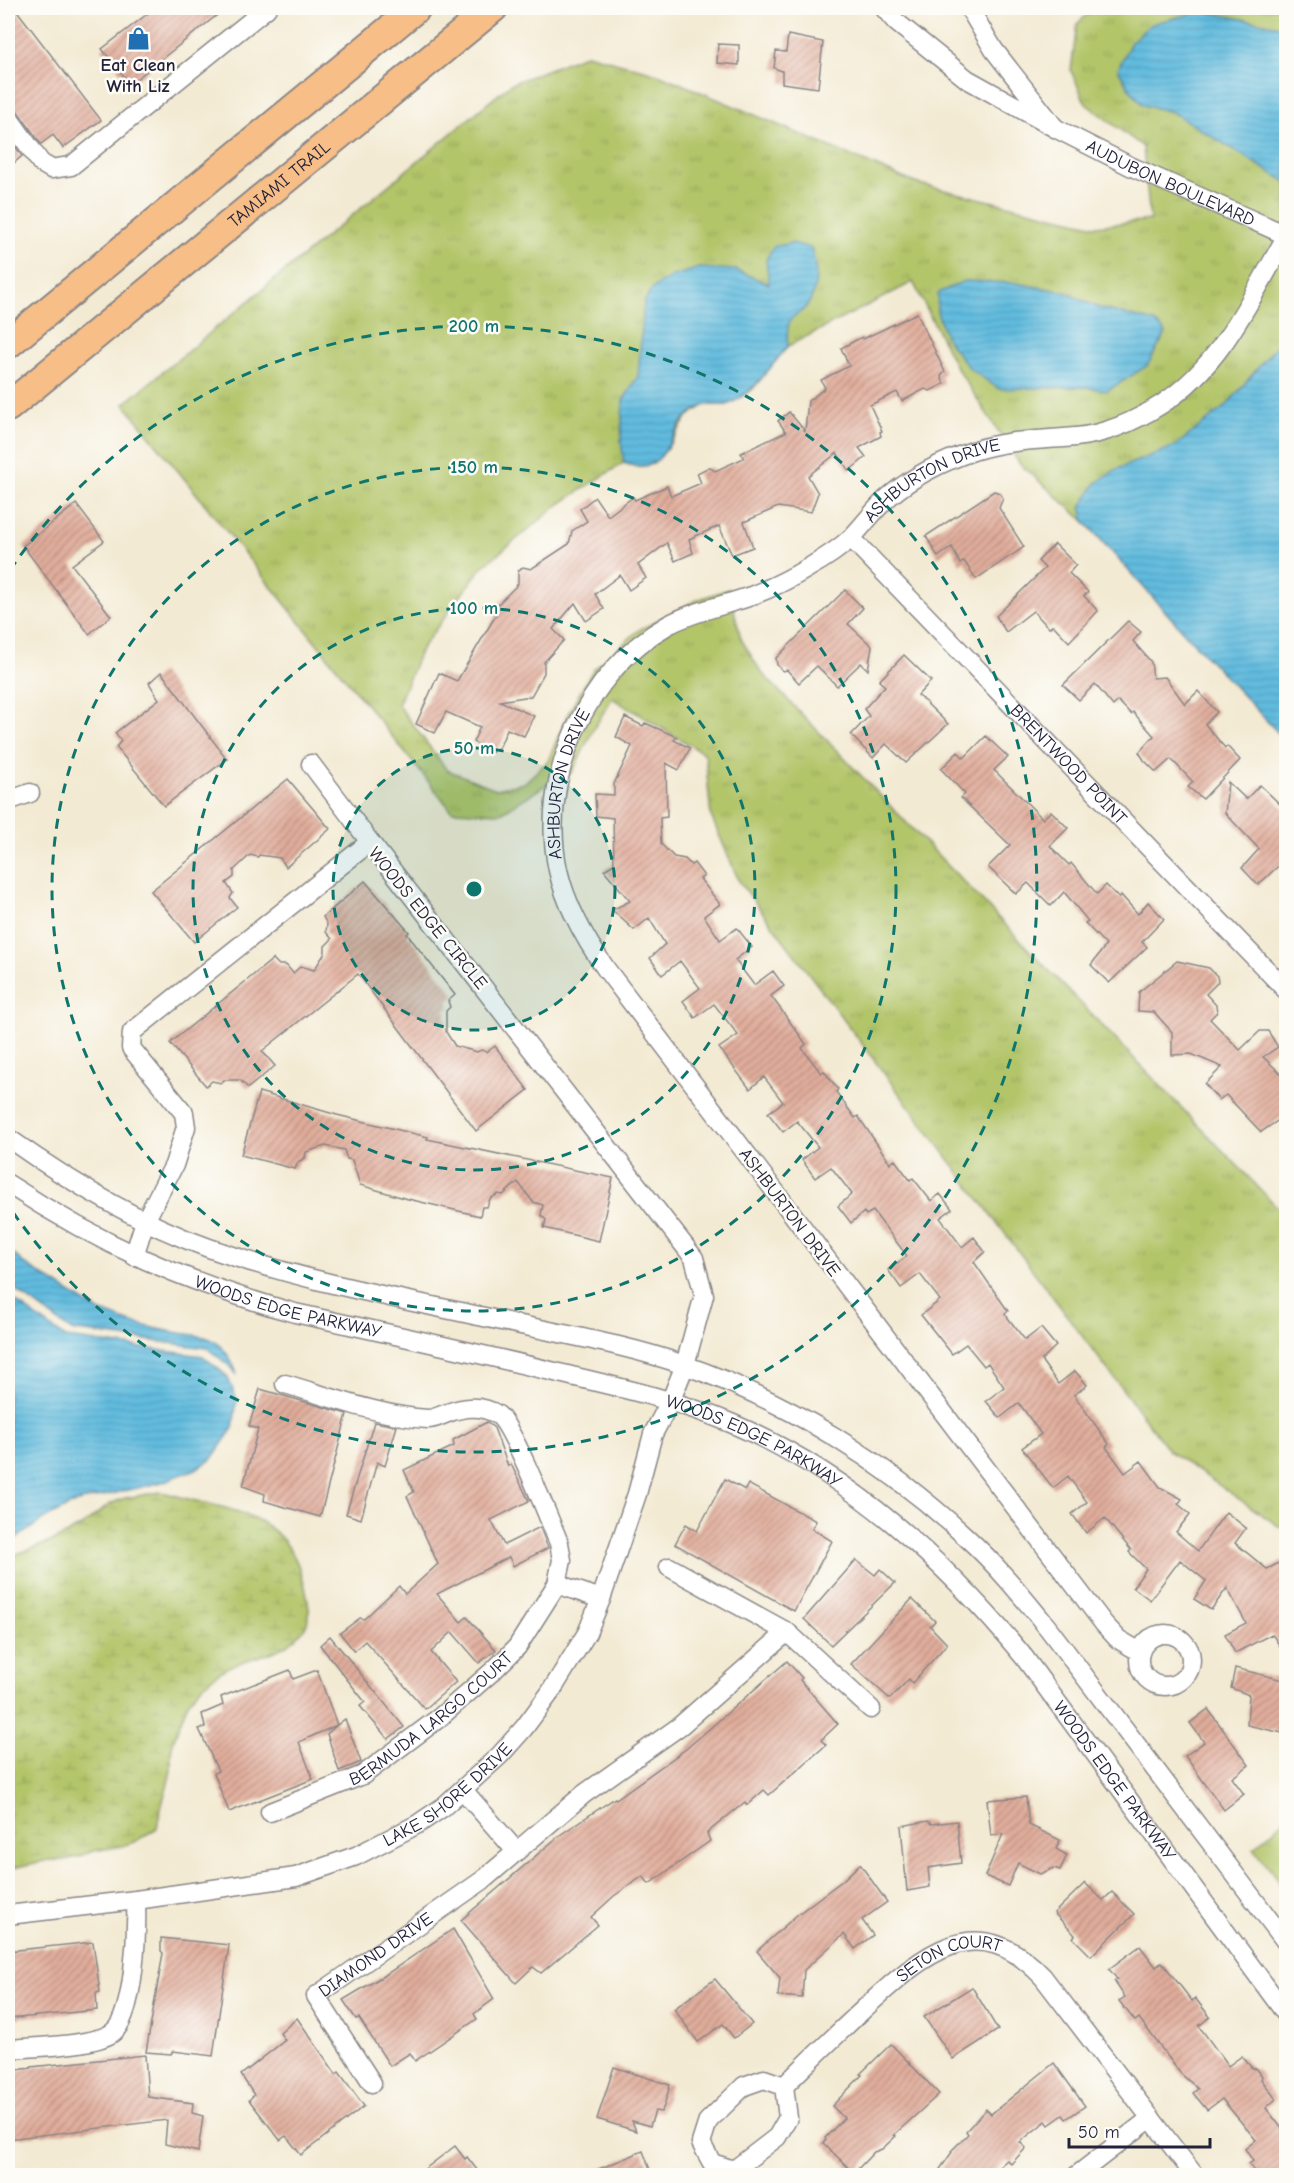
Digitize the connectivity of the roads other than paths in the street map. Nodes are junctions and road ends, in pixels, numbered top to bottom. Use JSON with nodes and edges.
{"nodes":[{"id":1,"x":267,"y":8,"type":"edge"},
{"id":2,"x":416,"y":8,"type":"edge"},
{"id":3,"x":493,"y":8,"type":"edge"},
{"id":4,"x":884,"y":8,"type":"edge"},
{"id":5,"x":969,"y":8,"type":"edge"},
{"id":6,"x":8,"y":117,"type":"edge"},
{"id":7,"x":1055,"y":128,"type":"junction"},
{"id":8,"x":1287,"y":236,"type":"edge"},
{"id":9,"x":8,"y":344,"type":"edge"},
{"id":10,"x":8,"y":407,"type":"edge"},
{"id":11,"x":851,"y":538,"type":"junction"},
{"id":12,"x":311,"y":764,"type":"dead end"},
{"id":13,"x":30,"y":793,"type":"dead end"},
{"id":14,"x":8,"y":801,"type":"edge"},
{"id":15,"x":370,"y":842,"type":"junction"},
{"id":16,"x":1287,"y":990,"type":"edge"},
{"id":17,"x":8,"y":1138,"type":"edge"},
{"id":18,"x":8,"y":1184,"type":"edge"},
{"id":19,"x":146,"y":1221,"type":"junction"},
{"id":20,"x":134,"y":1256,"type":"junction"},
{"id":21,"x":685,"y":1365,"type":"junction"},
{"id":22,"x":285,"y":1384,"type":"dead end"},
{"id":23,"x":671,"y":1400,"type":"junction"},
{"id":24,"x":669,"y":1567,"type":"dead end"},
{"id":25,"x":557,"y":1584,"type":"junction"},
{"id":26,"x":601,"y":1599,"type":"junction"},
{"id":27,"x":787,"y":1632,"type":"junction"},
{"id":28,"x":1140,"y":1652,"type":"dead end"},
{"id":29,"x":871,"y":1709,"type":"dead end"},
{"id":30,"x":464,"y":1790,"type":"junction"},
{"id":31,"x":270,"y":1812,"type":"dead end"},
{"id":32,"x":516,"y":1851,"type":"junction"},
{"id":33,"x":136,"y":1900,"type":"junction"},
{"id":34,"x":8,"y":1915,"type":"edge"},
{"id":35,"x":1287,"y":1942,"type":"edge"},
{"id":36,"x":1287,"y":2014,"type":"edge"},
{"id":37,"x":8,"y":2049,"type":"edge"},
{"id":38,"x":372,"y":2083,"type":"dead end"},
{"id":39,"x":784,"y":2086,"type":"junction"},
{"id":40,"x":1151,"y":2118,"type":"junction"},
{"id":41,"x":1076,"y":2175,"type":"edge"},
{"id":42,"x":1195,"y":2175,"type":"edge"}],
"edges":[{"from":1,"to":6,"type":"street"},
{"from":2,"to":9,"type":"main road"},
{"from":3,"to":10,"type":"main road","name":"TAMIAMI TRAIL"},
{"from":4,"to":7,"type":"street","name":"AUDUBON BOULEVARD"},
{"from":5,"to":7,"type":"street","name":"AUDUBON BOULEVARD"},
{"from":7,"to":8,"type":"street","name":"AUDUBON BOULEVARD"},
{"from":8,"to":11,"type":"street","name":"ASHBURTON DRIVE"},
{"from":11,"to":16,"type":"street","name":"BRENTWOOD POINT"},
{"from":11,"to":28,"type":"street","name":"ASHBURTON DRIVE"},
{"from":12,"to":15,"type":"street"},
{"from":13,"to":14,"type":"street"},
{"from":15,"to":19,"type":"street","name":"WOODS EDGE CIRCLE"},
{"from":15,"to":21,"type":"street","name":"WOODS EDGE CIRCLE"},
{"from":17,"to":19,"type":"street","name":"WOODS EDGE PARKWAY"},
{"from":18,"to":20,"type":"street","name":"WOODS EDGE PARKWAY"},
{"from":19,"to":20,"type":"street","name":"WOODS EDGE CIRCLE"},
{"from":19,"to":21,"type":"street","name":"WOODS EDGE PARKWAY"},
{"from":20,"to":23,"type":"street","name":"WOODS EDGE PARKWAY"},
{"from":21,"to":23,"type":"street","name":"WOODS EDGE CIRCLE"},
{"from":21,"to":35,"type":"street","name":"WOODS EDGE PARKWAY"},
{"from":22,"to":25,"type":"street","name":"BERMUDA LARGO COURT"},
{"from":23,"to":26,"type":"street","name":"LAKE SHORE DRIVE"},
{"from":23,"to":36,"type":"street","name":"WOODS EDGE PARKWAY"},
{"from":24,"to":27,"type":"street"},
{"from":25,"to":26,"type":"street"},
{"from":25,"to":31,"type":"street","name":"BERMUDA LARGO COURT"},
{"from":26,"to":30,"type":"street","name":"LAKE SHORE DRIVE"},
{"from":27,"to":29,"type":"street"},
{"from":27,"to":32,"type":"street","name":"DIAMOND DRIVE"},
{"from":30,"to":32,"type":"street"},
{"from":30,"to":33,"type":"street","name":"LAKE SHORE DRIVE"},
{"from":32,"to":38,"type":"street","name":"DIAMOND DRIVE"},
{"from":33,"to":34,"type":"street","name":"LAKE SHORE DRIVE"},
{"from":33,"to":37,"type":"street"},
{"from":39,"to":39,"type":"street"},
{"from":39,"to":40,"type":"street","name":"SETON COURT"},
{"from":40,"to":41,"type":"street"},
{"from":40,"to":42,"type":"street","name":"SETON COURT"}]}
